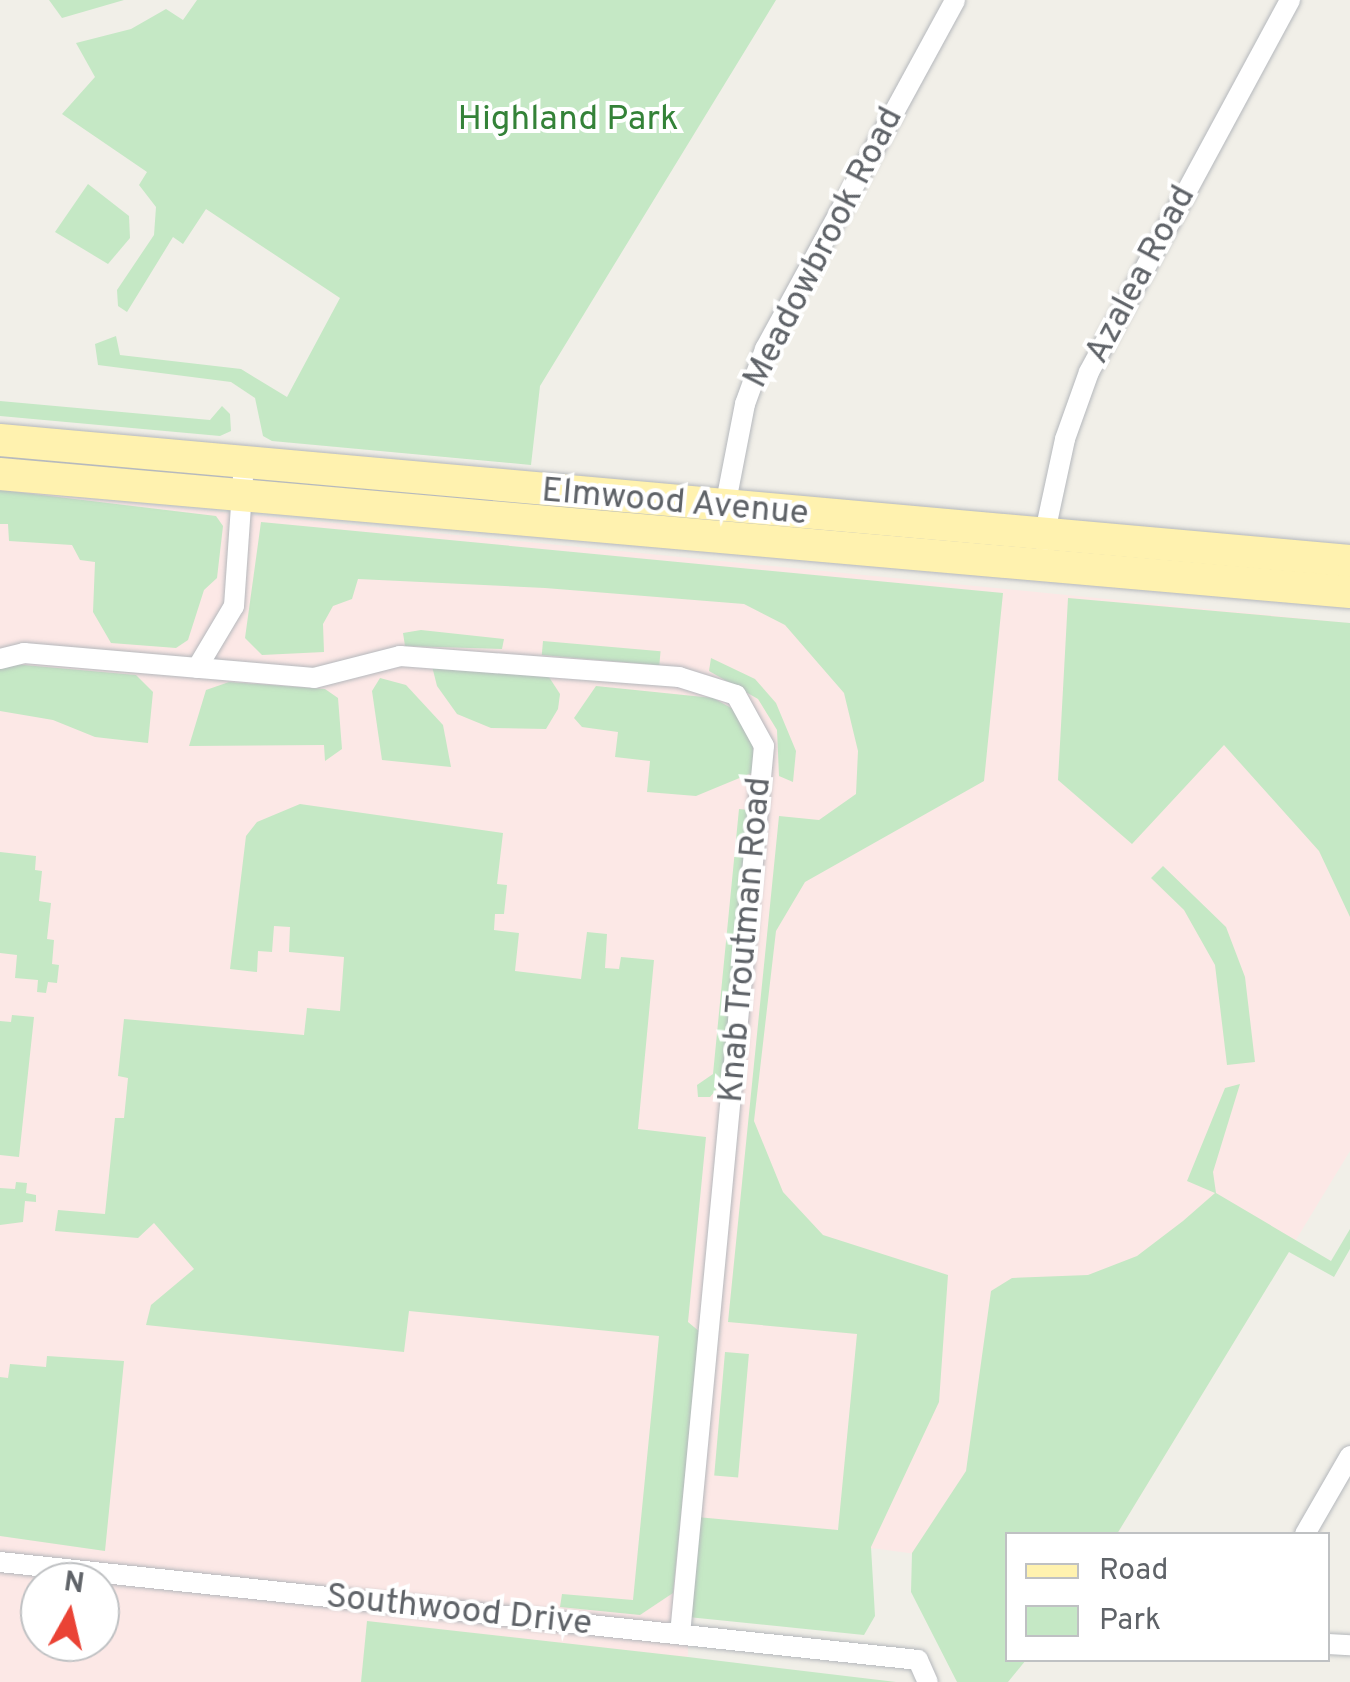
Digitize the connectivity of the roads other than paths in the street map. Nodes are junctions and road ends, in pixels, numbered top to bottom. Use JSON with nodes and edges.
{"nodes":[{"id":1,"x":955,"y":0,"type":"edge"},
{"id":2,"x":1290,"y":0,"type":"edge"},
{"id":3,"x":0,"y":440,"type":"edge"},
{"id":4,"x":244,"y":464,"type":"junction"},
{"id":5,"x":0,"y":474,"type":"edge"},
{"id":6,"x":242,"y":498,"type":"junction"},
{"id":7,"x":724,"y":507,"type":"junction"},
{"id":8,"x":1041,"y":552,"type":"junction"},
{"id":9,"x":1350,"y":561,"type":"edge"},
{"id":10,"x":1350,"y":592,"type":"edge"},
{"id":11,"x":0,"y":659,"type":"edge"},
{"id":12,"x":197,"y":668,"type":"junction"},
{"id":13,"x":1350,"y":1456,"type":"edge"},
{"id":14,"x":1307,"y":1532,"type":"edge"},
{"id":15,"x":0,"y":1562,"type":"edge"},
{"id":16,"x":680,"y":1634,"type":"junction"},
{"id":17,"x":928,"y":1682,"type":"edge"}],
"edges":[{"from":1,"to":7,"type":"street","name":"Meadowbrook Road"},
{"from":2,"to":8,"type":"street","name":"Azalea Road"},
{"from":3,"to":4,"type":"main road","name":"Elmwood Avenue"},
{"from":4,"to":6,"type":"street"},
{"from":4,"to":7,"type":"main road","name":"Elmwood Avenue"},
{"from":5,"to":6,"type":"main road","name":"Elmwood Avenue"},
{"from":6,"to":8,"type":"main road","name":"Elmwood Avenue"},
{"from":6,"to":12,"type":"street"},
{"from":7,"to":8,"type":"main road","name":"Elmwood Avenue"},
{"from":8,"to":9,"type":"main road","name":"Elmwood Avenue"},
{"from":8,"to":10,"type":"main road","name":"Elmwood Avenue"},
{"from":11,"to":12,"type":"street","name":"Knab Troutman Road"},
{"from":12,"to":16,"type":"street","name":"Knab Troutman Road"},
{"from":13,"to":14,"type":"street"},
{"from":15,"to":16,"type":"street","name":"Southwood Drive"},
{"from":16,"to":17,"type":"street","name":"Southwood Drive"}]}
